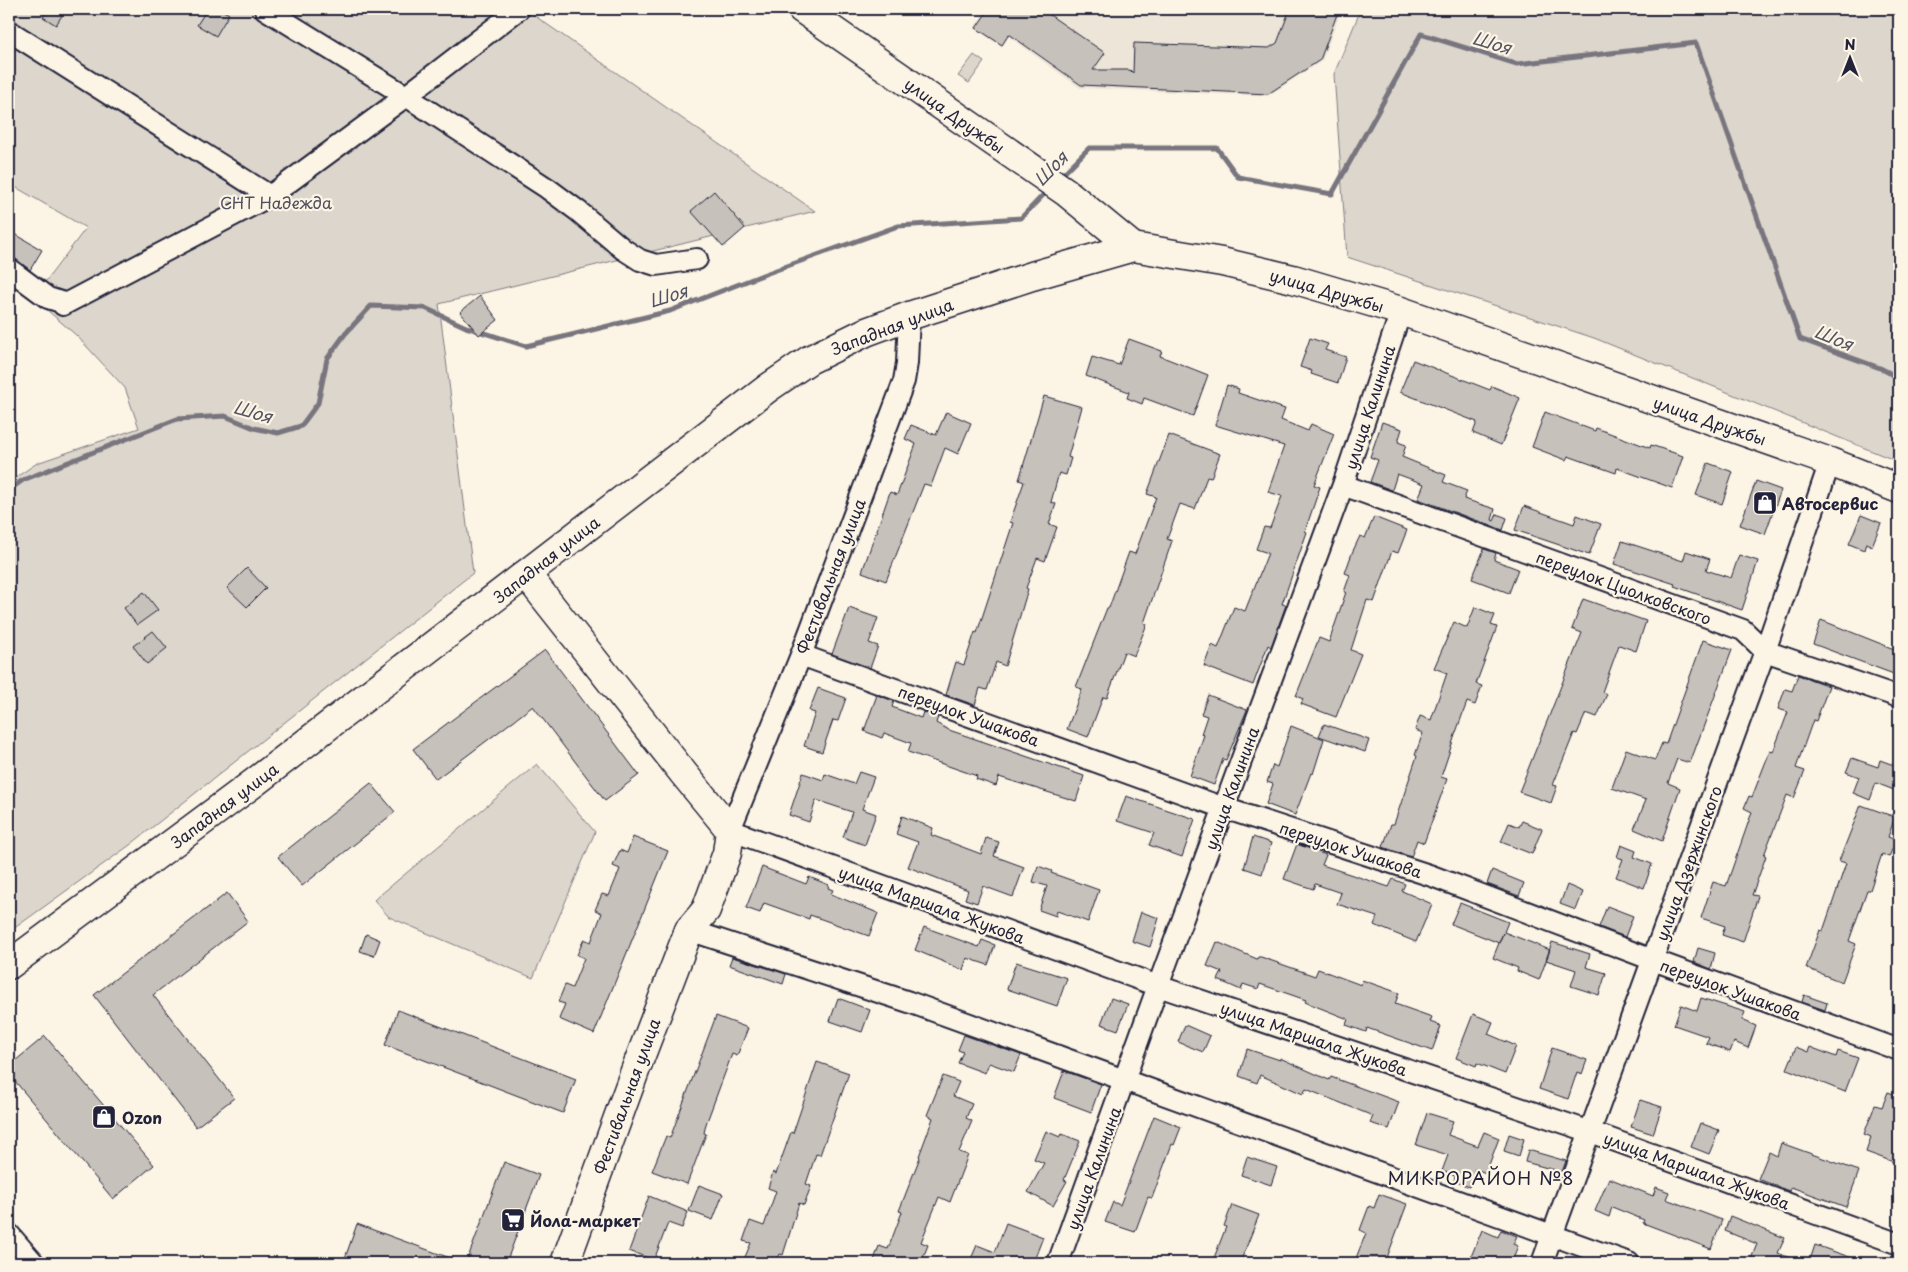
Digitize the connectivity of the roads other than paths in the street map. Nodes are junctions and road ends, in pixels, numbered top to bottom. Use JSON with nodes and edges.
{"nodes":[{"id":1,"x":265,"y":9,"type":"edge"},
{"id":2,"x":519,"y":9,"type":"edge"},
{"id":3,"x":802,"y":9,"type":"edge"},
{"id":4,"x":9,"y":31,"type":"edge"},
{"id":5,"x":406,"y":96,"type":"junction"},
{"id":6,"x":270,"y":196,"type":"junction"},
{"id":7,"x":1133,"y":247,"type":"junction"},
{"id":8,"x":697,"y":259,"type":"dead end"},
{"id":9,"x":9,"y":269,"type":"edge"},
{"id":10,"x":1401,"y":311,"type":"junction"},
{"id":11,"x":909,"y":316,"type":"junction"},
{"id":12,"x":1830,"y":462,"type":"junction"},
{"id":13,"x":1343,"y":485,"type":"junction"},
{"id":14,"x":1899,"y":489,"type":"edge"},
{"id":15,"x":526,"y":574,"type":"junction"},
{"id":16,"x":1765,"y":650,"type":"junction"},
{"id":17,"x":801,"y":655,"type":"junction"},
{"id":18,"x":1899,"y":697,"type":"edge"},
{"id":19,"x":1224,"y":808,"type":"junction"},
{"id":20,"x":730,"y":830,"type":"junction"},
{"id":21,"x":689,"y":930,"type":"junction"},
{"id":22,"x":1653,"y":960,"type":"junction"},
{"id":23,"x":9,"y":965,"type":"edge"},
{"id":24,"x":1158,"y":986,"type":"junction"},
{"id":25,"x":1899,"y":1050,"type":"edge"},
{"id":26,"x":1124,"y":1080,"type":"junction"},
{"id":27,"x":1591,"y":1132,"type":"junction"},
{"id":28,"x":9,"y":1234,"type":"edge"},
{"id":29,"x":1552,"y":1236,"type":"junction"},
{"id":30,"x":1899,"y":1244,"type":"edge"},
{"id":31,"x":34,"y":1263,"type":"edge"},
{"id":32,"x":565,"y":1263,"type":"edge"},
{"id":33,"x":1058,"y":1263,"type":"edge"},
{"id":34,"x":1542,"y":1263,"type":"edge"},
{"id":35,"x":1629,"y":1263,"type":"edge"}],
"edges":[{"from":1,"to":5,"type":"street"},
{"from":2,"to":5,"type":"street"},
{"from":3,"to":7,"type":"main road","name":"улица Дружбы"},
{"from":4,"to":6,"type":"street"},
{"from":5,"to":6,"type":"street"},
{"from":5,"to":8,"type":"street"},
{"from":6,"to":9,"type":"street"},
{"from":7,"to":10,"type":"main road","name":"улица Дружбы"},
{"from":7,"to":11,"type":"main road","name":"Западная улица"},
{"from":10,"to":12,"type":"main road","name":"улица Дружбы"},
{"from":10,"to":13,"type":"street","name":"улица Калинина"},
{"from":11,"to":15,"type":"main road","name":"Западная улица"},
{"from":11,"to":17,"type":"street","name":"Фестивальная улица"},
{"from":12,"to":14,"type":"main road","name":"улица Дружбы"},
{"from":12,"to":16,"type":"street","name":"улица Дзержинского"},
{"from":13,"to":16,"type":"street","name":"переулок Циолковского"},
{"from":13,"to":19,"type":"street","name":"улица Калинина"},
{"from":15,"to":20,"type":"main road"},
{"from":15,"to":23,"type":"main road","name":"Западная улица"},
{"from":16,"to":18,"type":"street","name":"переулок Циолковского"},
{"from":16,"to":22,"type":"street","name":"улица Дзержинского"},
{"from":17,"to":19,"type":"street","name":"переулок Ушакова"},
{"from":17,"to":20,"type":"street","name":"Фестивальная улица"},
{"from":19,"to":22,"type":"street","name":"переулок Ушакова"},
{"from":19,"to":24,"type":"street","name":"улица Калинина"},
{"from":20,"to":21,"type":"main road","name":"Фестивальная улица"},
{"from":20,"to":24,"type":"street","name":"улица Маршала Жукова"},
{"from":21,"to":26,"type":"street"},
{"from":21,"to":32,"type":"main road","name":"Фестивальная улица"},
{"from":22,"to":25,"type":"street","name":"переулок Ушакова"},
{"from":22,"to":27,"type":"street","name":"улица Дзержинского"},
{"from":24,"to":26,"type":"street","name":"улица Калинина"},
{"from":24,"to":27,"type":"street","name":"улица Маршала Жукова"},
{"from":26,"to":29,"type":"street"},
{"from":26,"to":33,"type":"street","name":"улица Калинина"},
{"from":27,"to":29,"type":"street","name":"улица Дзержинского"},
{"from":27,"to":30,"type":"street","name":"улица Маршала Жукова"},
{"from":28,"to":31,"type":"street"},
{"from":29,"to":34,"type":"street","name":"улица Дзержинского"},
{"from":29,"to":35,"type":"street"}]}
